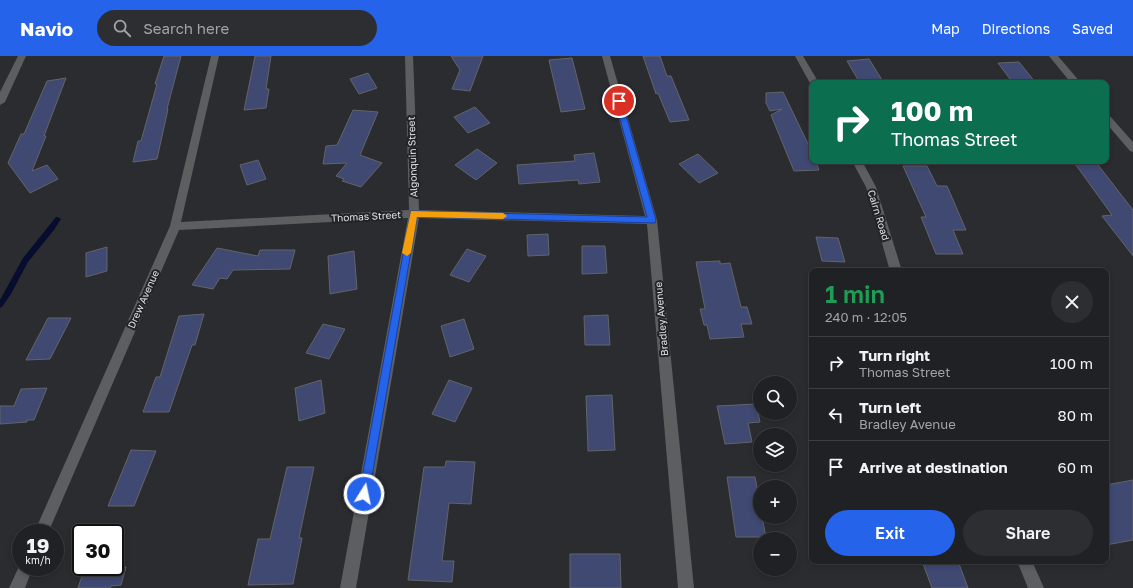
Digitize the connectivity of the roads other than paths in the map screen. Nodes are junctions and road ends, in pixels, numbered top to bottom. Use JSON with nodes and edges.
{"nodes":[{"id":1,"x":22,"y":56,"type":"edge"},
{"id":2,"x":215,"y":56,"type":"edge"},
{"id":3,"x":410,"y":56,"type":"edge"},
{"id":4,"x":606,"y":56,"type":"edge"},
{"id":5,"x":800,"y":56,"type":"edge"},
{"id":6,"x":1053,"y":56,"type":"edge"},
{"id":7,"x":812,"y":80,"type":"edge"},
{"id":8,"x":1073,"y":80,"type":"edge"},
{"id":9,"x":0,"y":102,"type":"edge"},
{"id":10,"x":1109,"y":121,"type":"edge"},
{"id":11,"x":1133,"y":149,"type":"edge"},
{"id":12,"x":859,"y":164,"type":"edge"},
{"id":13,"x":414,"y":214,"type":"junction"},
{"id":14,"x":652,"y":220,"type":"junction"},
{"id":15,"x":176,"y":226,"type":"junction"},
{"id":16,"x":895,"y":268,"type":"edge"},
{"id":17,"x":45,"y":524,"type":"edge"},
{"id":18,"x":1025,"y":564,"type":"edge"},
{"id":19,"x":22,"y":576,"type":"edge"},
{"id":20,"x":17,"y":588,"type":"edge"},
{"id":21,"x":348,"y":588,"type":"edge"},
{"id":22,"x":686,"y":588,"type":"edge"},
{"id":23,"x":1036,"y":588,"type":"edge"}],
"edges":[{"from":1,"to":9,"type":"street"},
{"from":2,"to":15,"type":"street","name":"Drew Avenue"},
{"from":3,"to":13,"type":"street","name":"Algonquin Street"},
{"from":4,"to":14,"type":"street","name":"Bradley Avenue"},
{"from":5,"to":7,"type":"street"},
{"from":6,"to":8,"type":"street"},
{"from":10,"to":11,"type":"street"},
{"from":12,"to":16,"type":"street","name":"Cairn Road"},
{"from":13,"to":14,"type":"street","name":"Thomas Street"},
{"from":13,"to":15,"type":"street","name":"Thomas Street"},
{"from":13,"to":21,"type":"street","name":"Algonquin Street"},
{"from":14,"to":22,"type":"street","name":"Bradley Avenue"},
{"from":15,"to":17,"type":"street","name":"Drew Avenue"},
{"from":18,"to":23,"type":"street"},
{"from":19,"to":20,"type":"street"}]}
